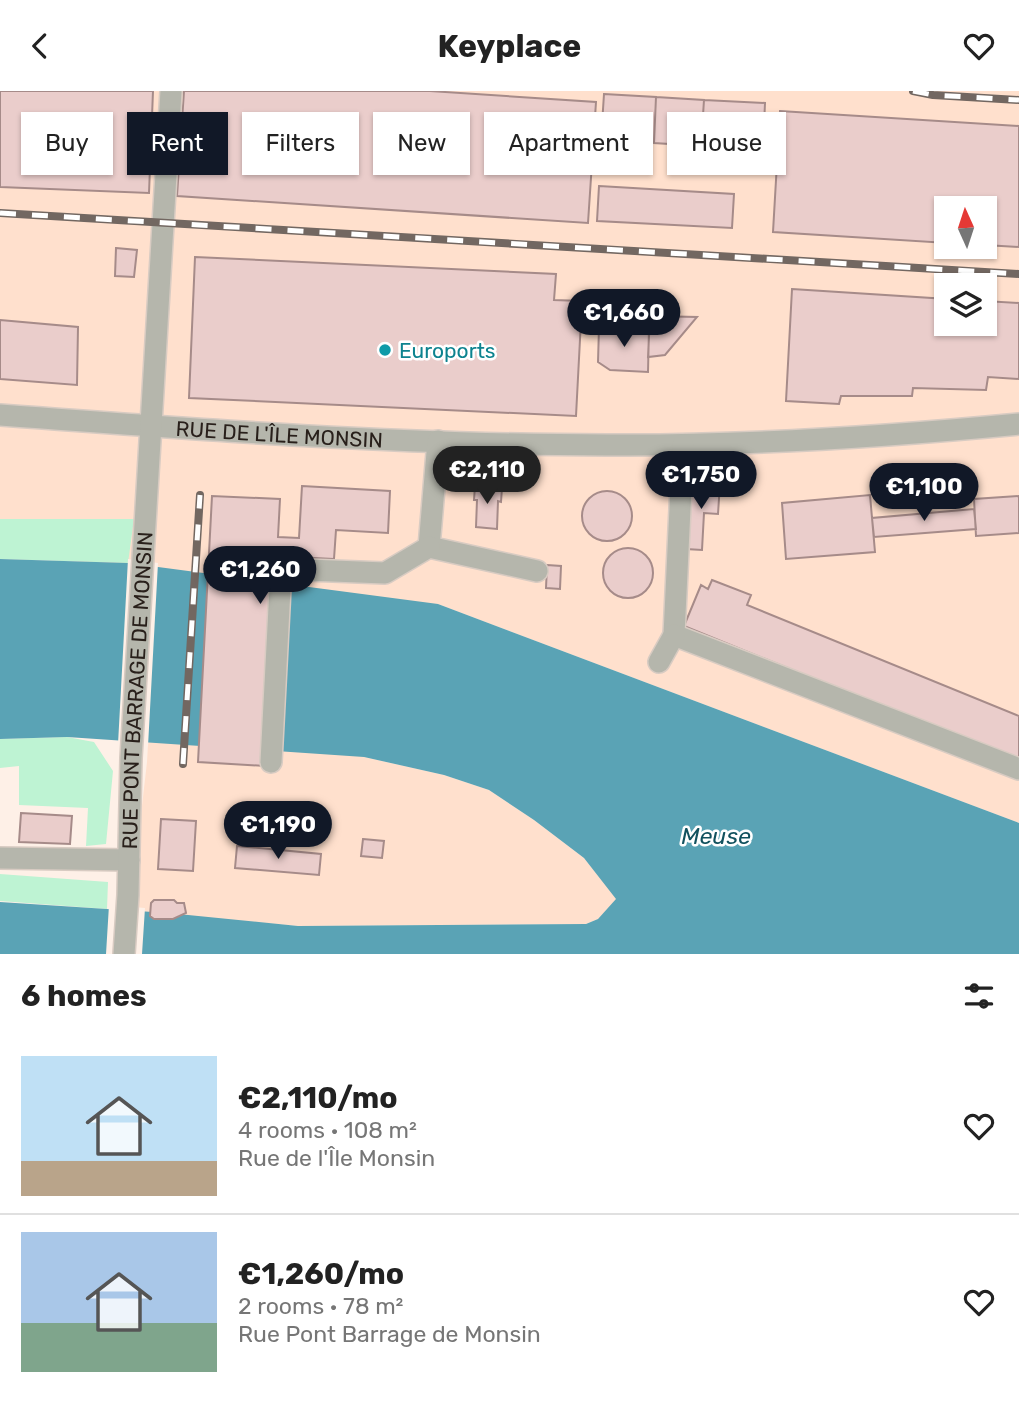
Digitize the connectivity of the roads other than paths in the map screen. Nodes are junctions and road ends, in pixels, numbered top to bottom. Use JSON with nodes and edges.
{"nodes":[{"id":1,"x":171,"y":91,"type":"edge"},
{"id":2,"x":0,"y":415,"type":"edge"},
{"id":3,"x":1019,"y":424,"type":"edge"},
{"id":4,"x":152,"y":426,"type":"junction"},
{"id":5,"x":438,"y":441,"type":"junction"},
{"id":6,"x":683,"y":445,"type":"junction"},
{"id":7,"x":429,"y":547,"type":"junction"},
{"id":8,"x":537,"y":571,"type":"dead end"},
{"id":9,"x":674,"y":635,"type":"junction"},
{"id":10,"x":659,"y":662,"type":"dead end"},
{"id":11,"x":271,"y":762,"type":"dead end"},
{"id":12,"x":1019,"y":769,"type":"edge"},
{"id":13,"x":0,"y":858,"type":"edge"},
{"id":14,"x":129,"y":860,"type":"junction"},
{"id":15,"x":124,"y":954,"type":"edge"}],
"edges":[{"from":1,"to":4,"type":"street","name":"RUE PONT BARRAGE DE MONSIN"},
{"from":2,"to":4,"type":"street","name":"RUE DE L'ÎLE MONSIN"},
{"from":3,"to":6,"type":"street","name":"RUE DE L'ÎLE MONSIN"},
{"from":4,"to":5,"type":"street","name":"RUE DE L'ÎLE MONSIN"},
{"from":4,"to":14,"type":"street","name":"RUE PONT BARRAGE DE MONSIN"},
{"from":5,"to":6,"type":"street","name":"RUE DE L'ÎLE MONSIN"},
{"from":5,"to":7,"type":"street"},
{"from":6,"to":9,"type":"street"},
{"from":7,"to":8,"type":"street"},
{"from":7,"to":11,"type":"street"},
{"from":9,"to":10,"type":"street"},
{"from":9,"to":12,"type":"street"},
{"from":13,"to":14,"type":"street"},
{"from":14,"to":15,"type":"street","name":"RUE PONT BARRAGE DE MONSIN"}]}
